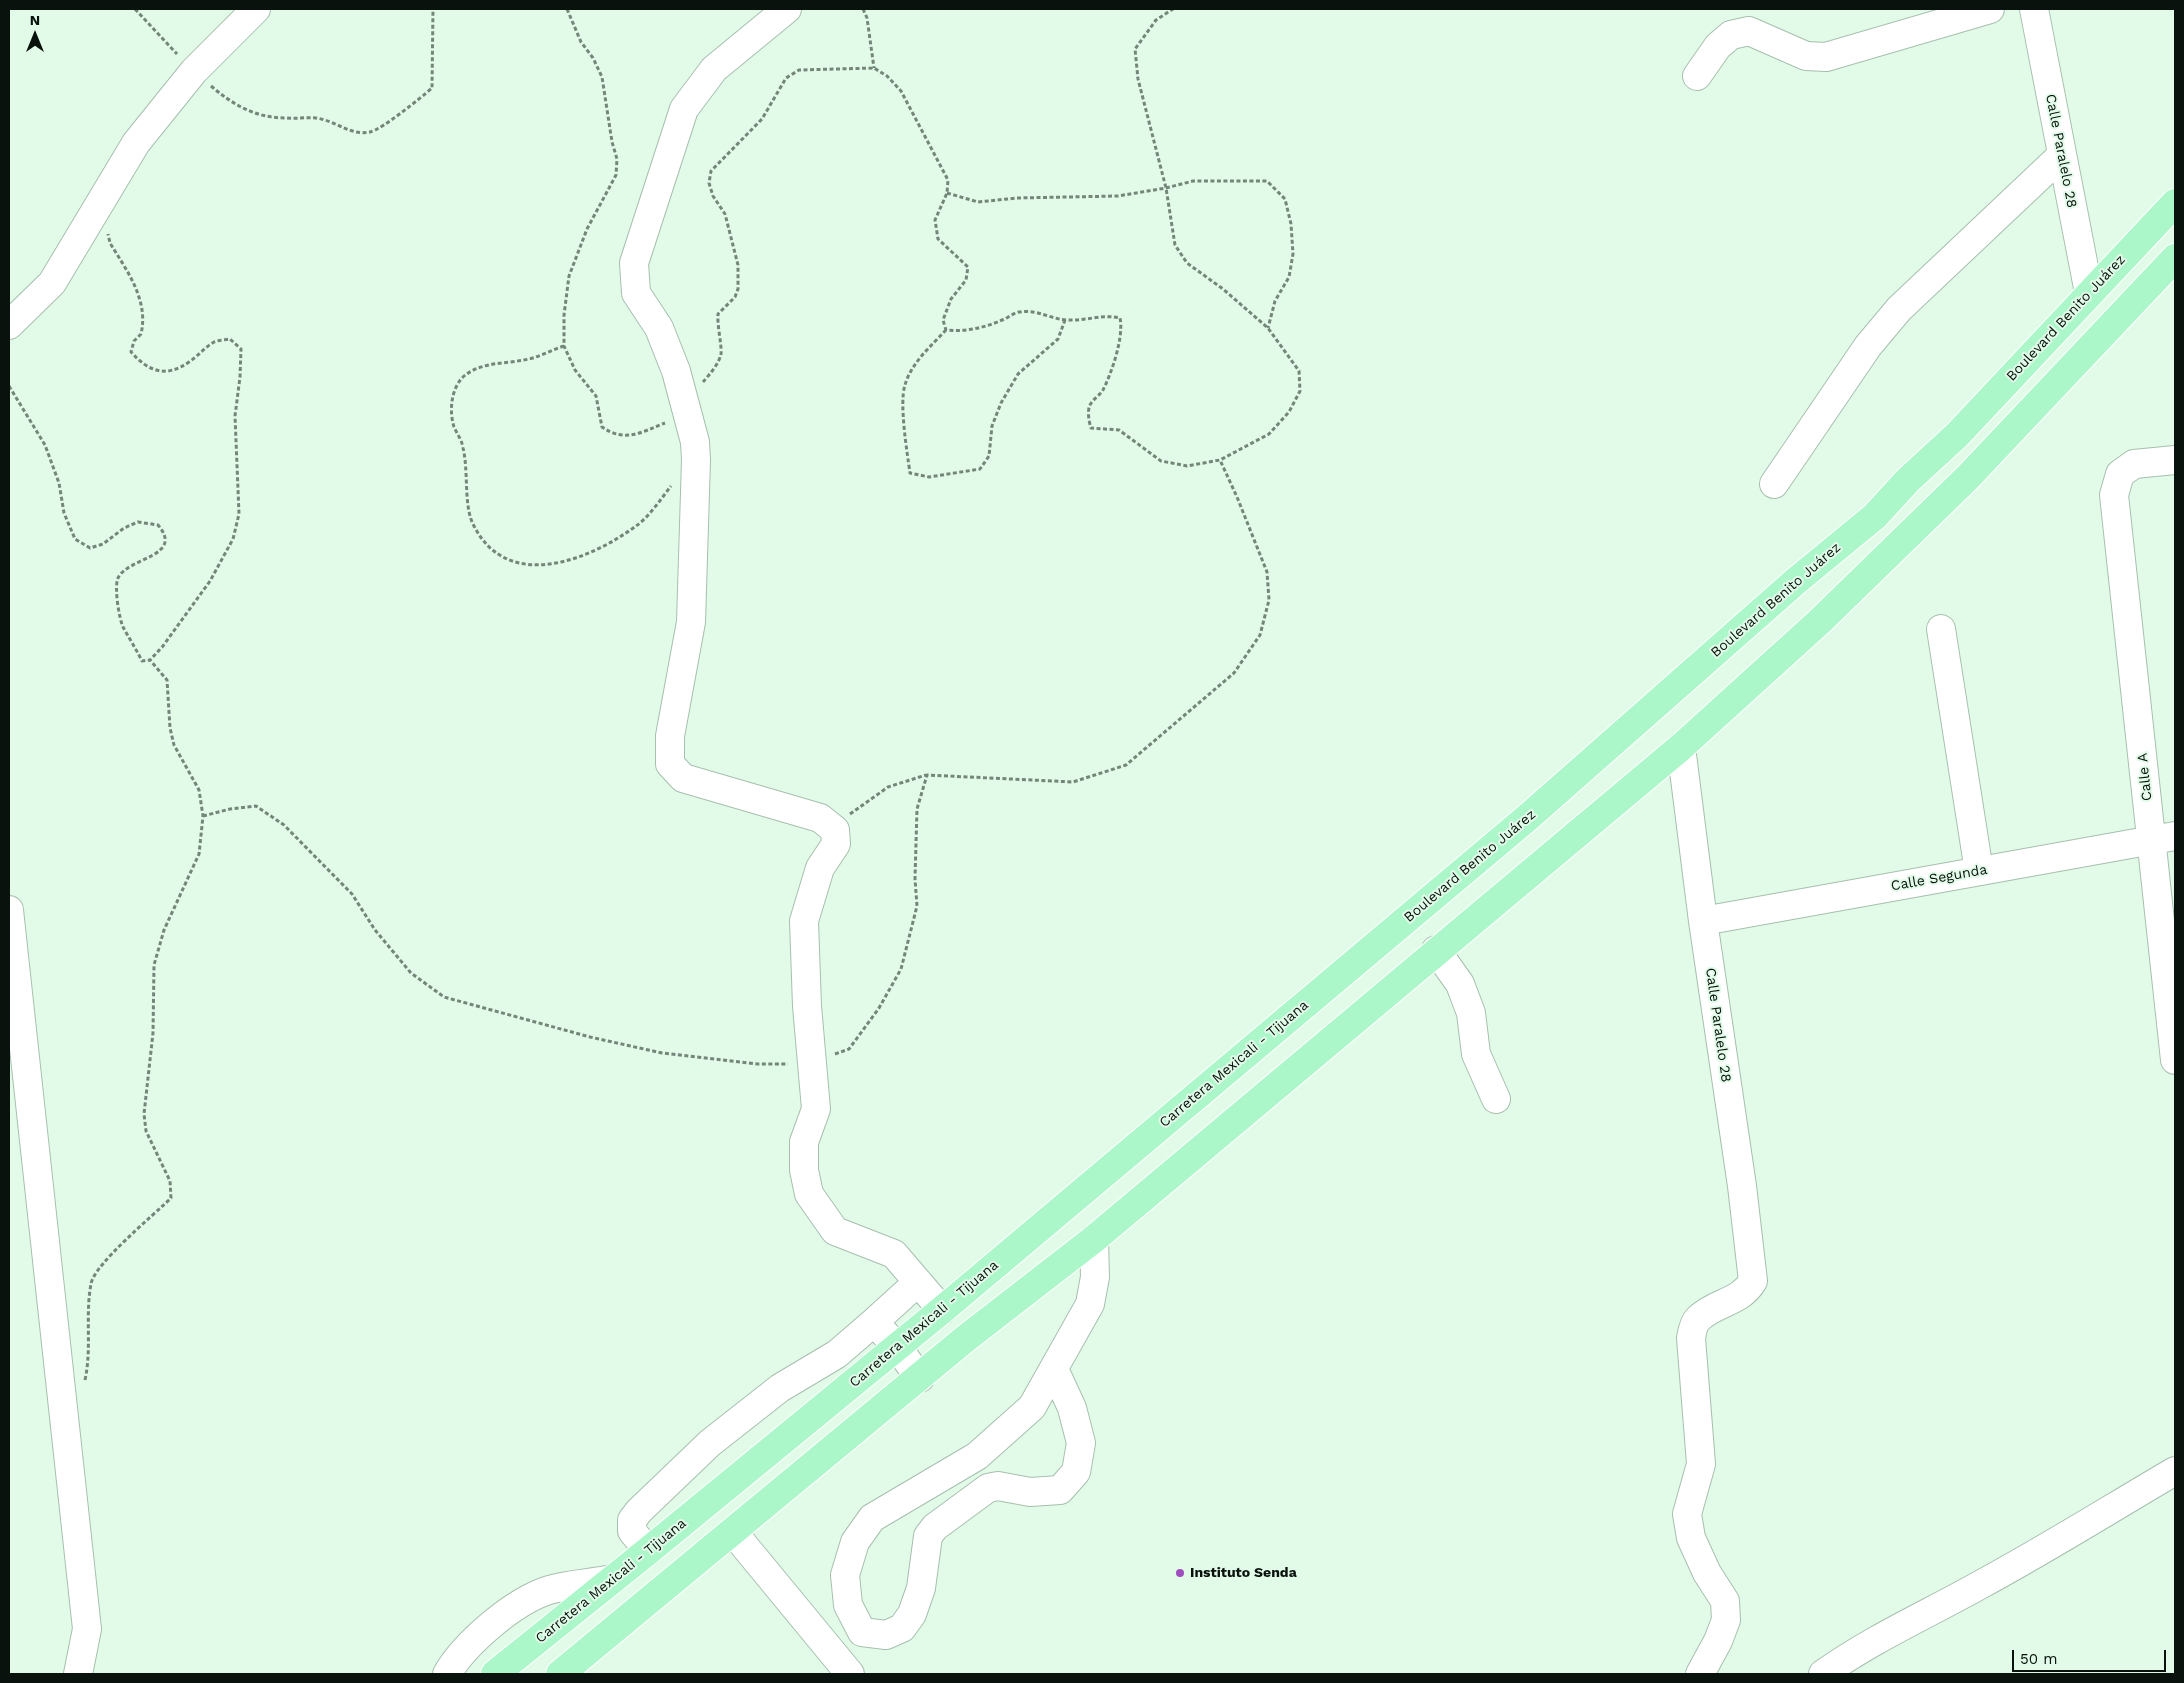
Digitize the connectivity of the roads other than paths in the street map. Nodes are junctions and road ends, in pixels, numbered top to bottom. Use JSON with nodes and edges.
{"nodes":[{"id":1,"x":256,"y":9,"type":"edge"},
{"id":2,"x":787,"y":9,"type":"edge"},
{"id":3,"x":1990,"y":9,"type":"edge"},
{"id":4,"x":2034,"y":9,"type":"edge"},
{"id":5,"x":1697,"y":76,"type":"dead end"},
{"id":6,"x":2062,"y":155,"type":"junction"},
{"id":7,"x":2175,"y":203,"type":"edge"},
{"id":8,"x":2175,"y":258,"type":"edge"},
{"id":9,"x":2089,"y":293,"type":"junction"},
{"id":10,"x":9,"y":325,"type":"edge"},
{"id":11,"x":2006,"y":382,"type":"junction"},
{"id":12,"x":2175,"y":460,"type":"edge"},
{"id":13,"x":1774,"y":484,"type":"dead end"},
{"id":14,"x":1910,"y":532,"type":"junction"},
{"id":15,"x":1941,"y":629,"type":"dead end"},
{"id":16,"x":1681,"y":747,"type":"junction"},
{"id":17,"x":2164,"y":838,"type":"edge"},
{"id":18,"x":1979,"y":871,"type":"junction"},
{"id":19,"x":9,"y":910,"type":"edge"},
{"id":20,"x":1703,"y":921,"type":"junction"},
{"id":21,"x":1436,"y":950,"type":"junction"},
{"id":22,"x":1348,"y":968,"type":"joint"},
{"id":23,"x":15,"y":1028,"type":"edge"},
{"id":24,"x":2175,"y":1060,"type":"edge"},
{"id":25,"x":1496,"y":1099,"type":"dead end"},
{"id":26,"x":1094,"y":1239,"type":"junction"},
{"id":27,"x":918,"y":1282,"type":"junction"},
{"id":28,"x":942,"y":1310,"type":"junction"},
{"id":29,"x":874,"y":1322,"type":"junction"},
{"id":30,"x":897,"y":1347,"type":"junction"},
{"id":31,"x":1054,"y":1369,"type":"junction"},
{"id":32,"x":920,"y":1378,"type":"junction"},
{"id":33,"x":2175,"y":1471,"type":"edge"},
{"id":34,"x":732,"y":1532,"type":"junction"},
{"id":35,"x":648,"y":1551,"type":"junction"},
{"id":36,"x":613,"y":1579,"type":"junction"},
{"id":37,"x":78,"y":1674,"type":"edge"},
{"id":38,"x":447,"y":1674,"type":"edge"},
{"id":39,"x":495,"y":1674,"type":"edge"},
{"id":40,"x":560,"y":1674,"type":"edge"},
{"id":41,"x":850,"y":1674,"type":"edge"},
{"id":42,"x":1700,"y":1674,"type":"edge"},
{"id":43,"x":1823,"y":1674,"type":"edge"}],
"edges":[{"from":1,"to":10,"type":"street"},
{"from":2,"to":27,"type":"street"},
{"from":3,"to":5,"type":"street"},
{"from":4,"to":6,"type":"street","name":"Calle Paralelo 28"},
{"from":6,"to":9,"type":"street","name":"Calle Paralelo 28"},
{"from":6,"to":13,"type":"street"},
{"from":7,"to":9,"type":"main road","name":"Boulevard Benito Juárez"},
{"from":8,"to":14,"type":"main road"},
{"from":9,"to":11,"type":"main road","name":"Boulevard Benito Juárez"},
{"from":11,"to":14,"type":"main road"},
{"from":11,"to":22,"type":"main road","name":"Boulevard Benito Juárez"},
{"from":12,"to":17,"type":"street","name":"Calle A"},
{"from":14,"to":16,"type":"main road"},
{"from":15,"to":18,"type":"street"},
{"from":16,"to":20,"type":"street","name":"Calle Paralelo 28"},
{"from":16,"to":21,"type":"main road"},
{"from":17,"to":18,"type":"street","name":"Calle Segunda"},
{"from":17,"to":24,"type":"street","name":"Calle A"},
{"from":18,"to":20,"type":"street","name":"Calle Segunda"},
{"from":19,"to":23,"type":"street"},
{"from":20,"to":42,"type":"street","name":"Calle Paralelo 28"},
{"from":21,"to":25,"type":"street"},
{"from":21,"to":26,"type":"main road"},
{"from":22,"to":28,"type":"main road","name":"Carretera Mexicali - Tijuana"},
{"from":23,"to":37,"type":"street"},
{"from":26,"to":31,"type":"street"},
{"from":26,"to":32,"type":"main road"},
{"from":27,"to":28,"type":"street"},
{"from":27,"to":29,"type":"street"},
{"from":28,"to":30,"type":"main road","name":"Carretera Mexicali - Tijuana"},
{"from":29,"to":30,"type":"street"},
{"from":29,"to":35,"type":"street"},
{"from":30,"to":32,"type":"street"},
{"from":30,"to":35,"type":"main road","name":"Carretera Mexicali - Tijuana"},
{"from":31,"to":31,"type":"street"},
{"from":32,"to":34,"type":"main road"},
{"from":33,"to":43,"type":"street"},
{"from":34,"to":40,"type":"main road"},
{"from":34,"to":41,"type":"street"},
{"from":35,"to":36,"type":"main road","name":"Carretera Mexicali - Tijuana"},
{"from":36,"to":38,"type":"street"},
{"from":36,"to":39,"type":"main road","name":"Carretera Mexicali - Tijuana"}]}
